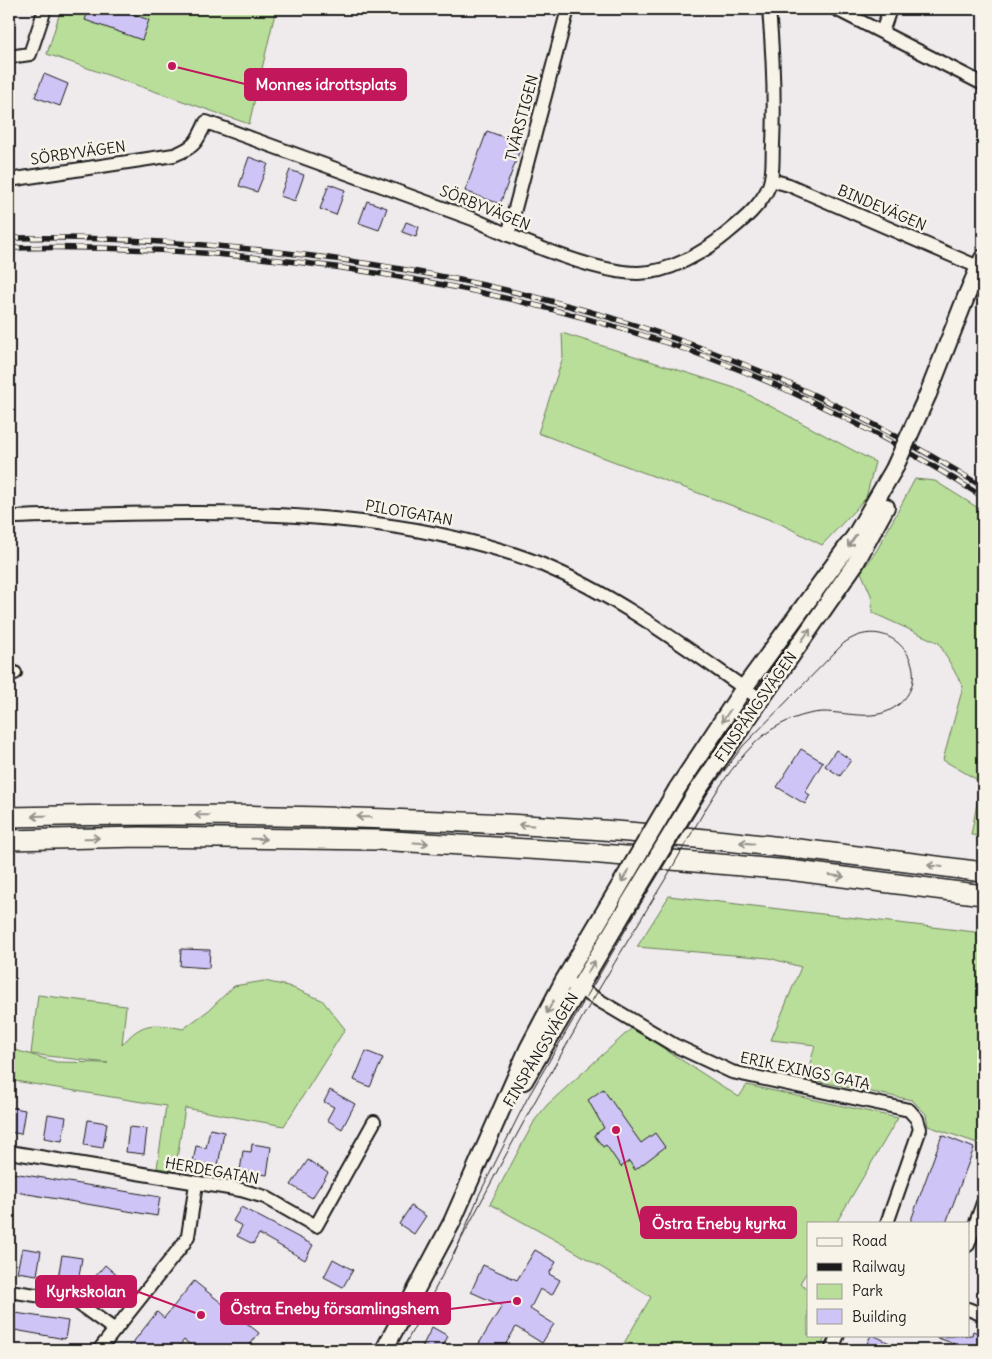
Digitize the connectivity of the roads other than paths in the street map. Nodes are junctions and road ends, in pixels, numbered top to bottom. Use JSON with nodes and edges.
{"nodes":[{"id":1,"x":45,"y":9,"type":"edge"},
{"id":2,"x":568,"y":9,"type":"edge"},
{"id":3,"x":769,"y":9,"type":"edge"},
{"id":4,"x":836,"y":9,"type":"edge"},
{"id":5,"x":890,"y":9,"type":"edge"},
{"id":6,"x":882,"y":32,"type":"junction"},
{"id":7,"x":9,"y":57,"type":"edge"},
{"id":8,"x":983,"y":84,"type":"edge"},
{"id":9,"x":9,"y":180,"type":"edge"},
{"id":10,"x":770,"y":180,"type":"junction"},
{"id":11,"x":508,"y":235,"type":"junction"},
{"id":12,"x":982,"y":265,"type":"edge"},
{"id":13,"x":899,"y":470,"type":"junction"},
{"id":14,"x":9,"y":517,"type":"edge"},
{"id":15,"x":744,"y":688,"type":"junction"},
{"id":16,"x":760,"y":699,"type":"junction"},
{"id":17,"x":9,"y":817,"type":"edge"},
{"id":18,"x":9,"y":840,"type":"edge"},
{"id":19,"x":983,"y":872,"type":"edge"},
{"id":20,"x":983,"y":895,"type":"edge"},
{"id":21,"x":571,"y":984,"type":"junction"},
{"id":22,"x":374,"y":1122,"type":"dead end"},
{"id":23,"x":9,"y":1152,"type":"edge"},
{"id":24,"x":196,"y":1184,"type":"junction"},
{"id":25,"x":983,"y":1203,"type":"edge"},
{"id":26,"x":887,"y":1222,"type":"edge"},
{"id":27,"x":970,"y":1239,"type":"edge"},
{"id":28,"x":9,"y":1291,"type":"edge"},
{"id":29,"x":970,"y":1310,"type":"edge"},
{"id":30,"x":983,"y":1315,"type":"edge"},
{"id":31,"x":115,"y":1330,"type":"junction"},
{"id":32,"x":838,"y":1336,"type":"edge"},
{"id":33,"x":99,"y":1350,"type":"edge"},
{"id":34,"x":384,"y":1350,"type":"edge"},
{"id":35,"x":831,"y":1350,"type":"edge"}],
"edges":[{"from":1,"to":7,"type":"street"},
{"from":2,"to":11,"type":"street","name":"TVÄRSTIGEN"},
{"from":3,"to":10,"type":"street","name":"SÖRBYVÄGEN"},
{"from":4,"to":6,"type":"street"},
{"from":5,"to":6,"type":"street"},
{"from":6,"to":8,"type":"street"},
{"from":9,"to":11,"type":"street","name":"SÖRBYVÄGEN"},
{"from":10,"to":11,"type":"street","name":"SÖRBYVÄGEN"},
{"from":10,"to":12,"type":"street","name":"BINDEVÄGEN"},
{"from":12,"to":13,"type":"main road","name":"FINSPÅNGSVÄGEN","bridge":true},
{"from":13,"to":15,"type":"main road","name":"FINSPÅNGSVÄGEN","one_way":true},
{"from":16,"to":13,"type":"main road","name":"FINSPÅNGSVÄGEN","one_way":true},
{"from":14,"to":15,"type":"street","name":"PILOTGATAN"},
{"from":15,"to":16,"type":"street","name":"PILOTGATAN"},
{"from":15,"to":21,"type":"main road","name":"FINSPÅNGSVÄGEN","one_way":true,"bridge":true},
{"from":21,"to":16,"type":"main road","name":"FINSPÅNGSVÄGEN","one_way":true,"bridge":true},
{"from":19,"to":17,"type":"highway","one_way":true},
{"from":18,"to":20,"type":"highway","one_way":true},
{"from":21,"to":26,"type":"street","name":"ERIK EXINGS GATA"},
{"from":21,"to":34,"type":"main road","name":"FINSPÅNGSVÄGEN"},
{"from":22,"to":24,"type":"street","name":"HERDEGATAN"},
{"from":23,"to":24,"type":"street","name":"HERDEGATAN"},
{"from":24,"to":31,"type":"street"},
{"from":25,"to":27,"type":"street"},
{"from":28,"to":31,"type":"street"},
{"from":29,"to":30,"type":"street"},
{"from":31,"to":33,"type":"street"},
{"from":32,"to":35,"type":"street"}]}
